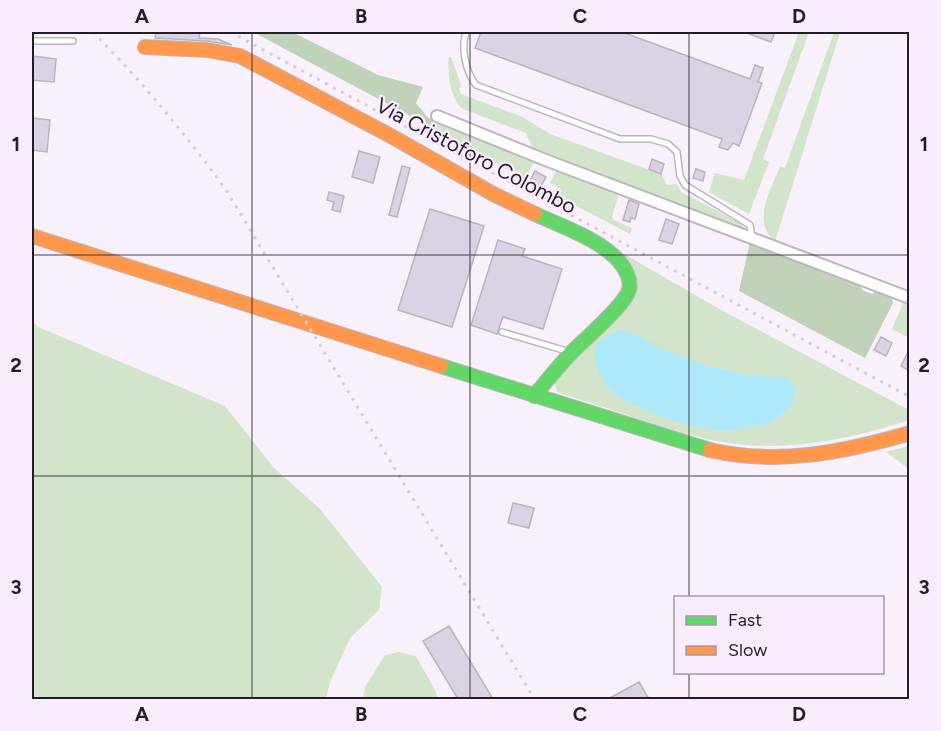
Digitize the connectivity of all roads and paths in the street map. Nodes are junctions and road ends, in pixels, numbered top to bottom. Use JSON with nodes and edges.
{"nodes":[{"id":1,"x":466,"y":32,"type":"edge"},
{"id":2,"x":32,"y":41,"type":"edge"},
{"id":3,"x":73,"y":41,"type":"dead end"},
{"id":4,"x":145,"y":47,"type":"dead end"},
{"id":5,"x":437,"y":116,"type":"dead end"},
{"id":6,"x":32,"y":236,"type":"edge"},
{"id":7,"x":752,"y":238,"type":"junction"},
{"id":8,"x":909,"y":298,"type":"edge"},
{"id":9,"x":502,"y":332,"type":"dead end"},
{"id":10,"x":571,"y":353,"type":"junction"},
{"id":11,"x":534,"y":396,"type":"junction"},
{"id":12,"x":909,"y":433,"type":"edge"}],
"edges":[{"from":1,"to":7,"type":"lane"},
{"from":2,"to":3,"type":"lane"},
{"from":4,"to":10,"type":"main road","name":"Via Cristoforo Colombo"},
{"from":5,"to":7,"type":"street","name":"Via Cristoforo Colombo"},
{"from":6,"to":11,"type":"main road"},
{"from":7,"to":8,"type":"street","name":"Via Cristoforo Colombo"},
{"from":9,"to":10,"type":"lane"},
{"from":10,"to":11,"type":"main road","name":"Via Cristoforo Colombo"},
{"from":11,"to":12,"type":"main road"}]}
